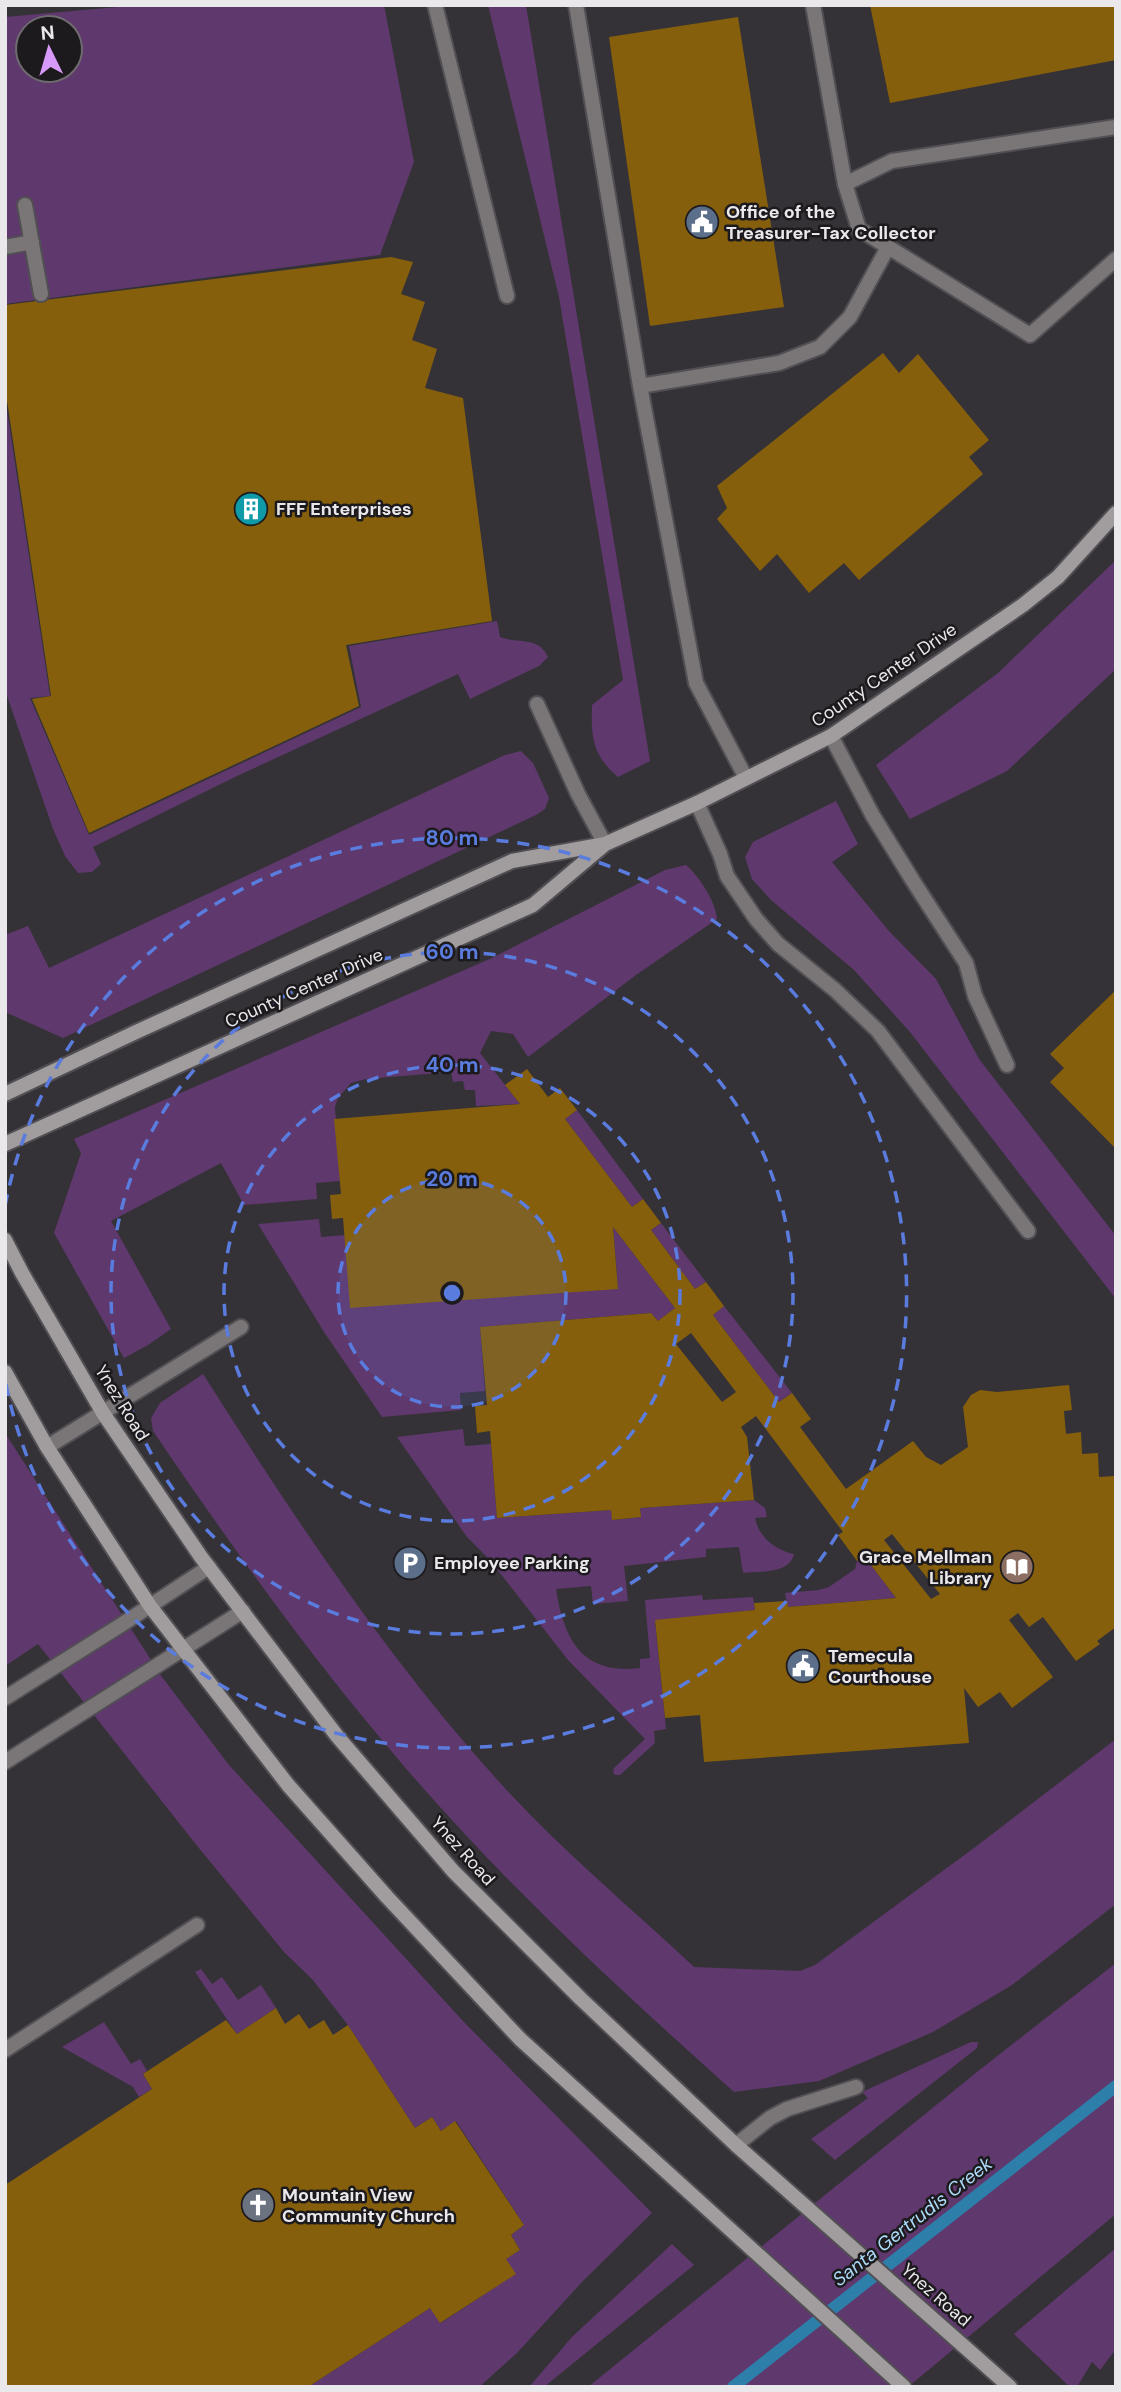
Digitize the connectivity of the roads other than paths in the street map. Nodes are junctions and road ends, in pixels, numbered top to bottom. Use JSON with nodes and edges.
{"nodes":[{"id":1,"x":435,"y":5,"type":"edge"},
{"id":2,"x":576,"y":5,"type":"edge"},
{"id":3,"x":813,"y":5,"type":"edge"},
{"id":4,"x":1116,"y":127,"type":"edge"},
{"id":5,"x":845,"y":184,"type":"junction"},
{"id":6,"x":25,"y":205,"type":"dead end"},
{"id":7,"x":32,"y":242,"type":"junction"},
{"id":8,"x":5,"y":247,"type":"edge"},
{"id":9,"x":887,"y":249,"type":"junction"},
{"id":10,"x":1116,"y":259,"type":"edge"},
{"id":11,"x":41,"y":294,"type":"dead end"},
{"id":12,"x":507,"y":296,"type":"dead end"},
{"id":13,"x":640,"y":386,"type":"junction"},
{"id":14,"x":1116,"y":513,"type":"edge"},
{"id":15,"x":537,"y":704,"type":"dead end"},
{"id":16,"x":831,"y":736,"type":"junction"},
{"id":17,"x":747,"y":778,"type":"junction"},
{"id":18,"x":697,"y":803,"type":"junction"},
{"id":19,"x":605,"y":844,"type":"junction"},
{"id":20,"x":1007,"y":1065,"type":"dead end"},
{"id":21,"x":5,"y":1094,"type":"edge"},
{"id":22,"x":5,"y":1144,"type":"edge"},
{"id":23,"x":1028,"y":1231,"type":"dead end"},
{"id":24,"x":5,"y":1240,"type":"edge"},
{"id":25,"x":241,"y":1327,"type":"dead end"},
{"id":26,"x":5,"y":1372,"type":"edge"},
{"id":27,"x":103,"y":1413,"type":"junction"},
{"id":28,"x":47,"y":1447,"type":"junction"},
{"id":29,"x":209,"y":1567,"type":"junction"},
{"id":30,"x":150,"y":1606,"type":"junction"},
{"id":31,"x":243,"y":1612,"type":"junction"},
{"id":32,"x":182,"y":1648,"type":"junction"},
{"id":33,"x":5,"y":1698,"type":"edge"},
{"id":34,"x":5,"y":1762,"type":"edge"},
{"id":35,"x":197,"y":1924,"type":"dead end"},
{"id":36,"x":5,"y":2050,"type":"edge"},
{"id":37,"x":856,"y":2087,"type":"dead end"},
{"id":38,"x":736,"y":2145,"type":"junction"},
{"id":39,"x":1005,"y":2382,"type":"edge"},
{"id":40,"x":904,"y":2387,"type":"edge"}],
"edges":[{"from":1,"to":12,"type":"lane"},
{"from":2,"to":13,"type":"lane"},
{"from":3,"to":5,"type":"lane"},
{"from":4,"to":5,"type":"lane"},
{"from":5,"to":9,"type":"lane"},
{"from":6,"to":7,"type":"lane"},
{"from":7,"to":8,"type":"lane"},
{"from":7,"to":11,"type":"lane"},
{"from":9,"to":10,"type":"lane"},
{"from":9,"to":13,"type":"lane"},
{"from":13,"to":17,"type":"lane"},
{"from":14,"to":16,"type":"main road","name":"County Center Drive"},
{"from":15,"to":19,"type":"lane"},
{"from":16,"to":17,"type":"main road","name":"County Center Drive"},
{"from":16,"to":20,"type":"lane"},
{"from":17,"to":18,"type":"main road","name":"County Center Drive"},
{"from":18,"to":19,"type":"main road","name":"County Center Drive"},
{"from":18,"to":23,"type":"lane"},
{"from":19,"to":21,"type":"main road","name":"County Center Drive"},
{"from":19,"to":22,"type":"main road","name":"County Center Drive"},
{"from":24,"to":27,"type":"main road","name":"Ynez Road"},
{"from":25,"to":27,"type":"lane"},
{"from":26,"to":28,"type":"main road"},
{"from":27,"to":28,"type":"lane"},
{"from":27,"to":29,"type":"main road","name":"Ynez Road"},
{"from":28,"to":30,"type":"main road"},
{"from":29,"to":30,"type":"lane"},
{"from":29,"to":31,"type":"main road","name":"Ynez Road"},
{"from":30,"to":32,"type":"main road"},
{"from":30,"to":33,"type":"lane"},
{"from":31,"to":32,"type":"lane"},
{"from":31,"to":38,"type":"main road","name":"Ynez Road"},
{"from":32,"to":34,"type":"lane"},
{"from":32,"to":40,"type":"main road"},
{"from":35,"to":36,"type":"lane"},
{"from":37,"to":38,"type":"lane"},
{"from":38,"to":39,"type":"main road","name":"Ynez Road"}]}
